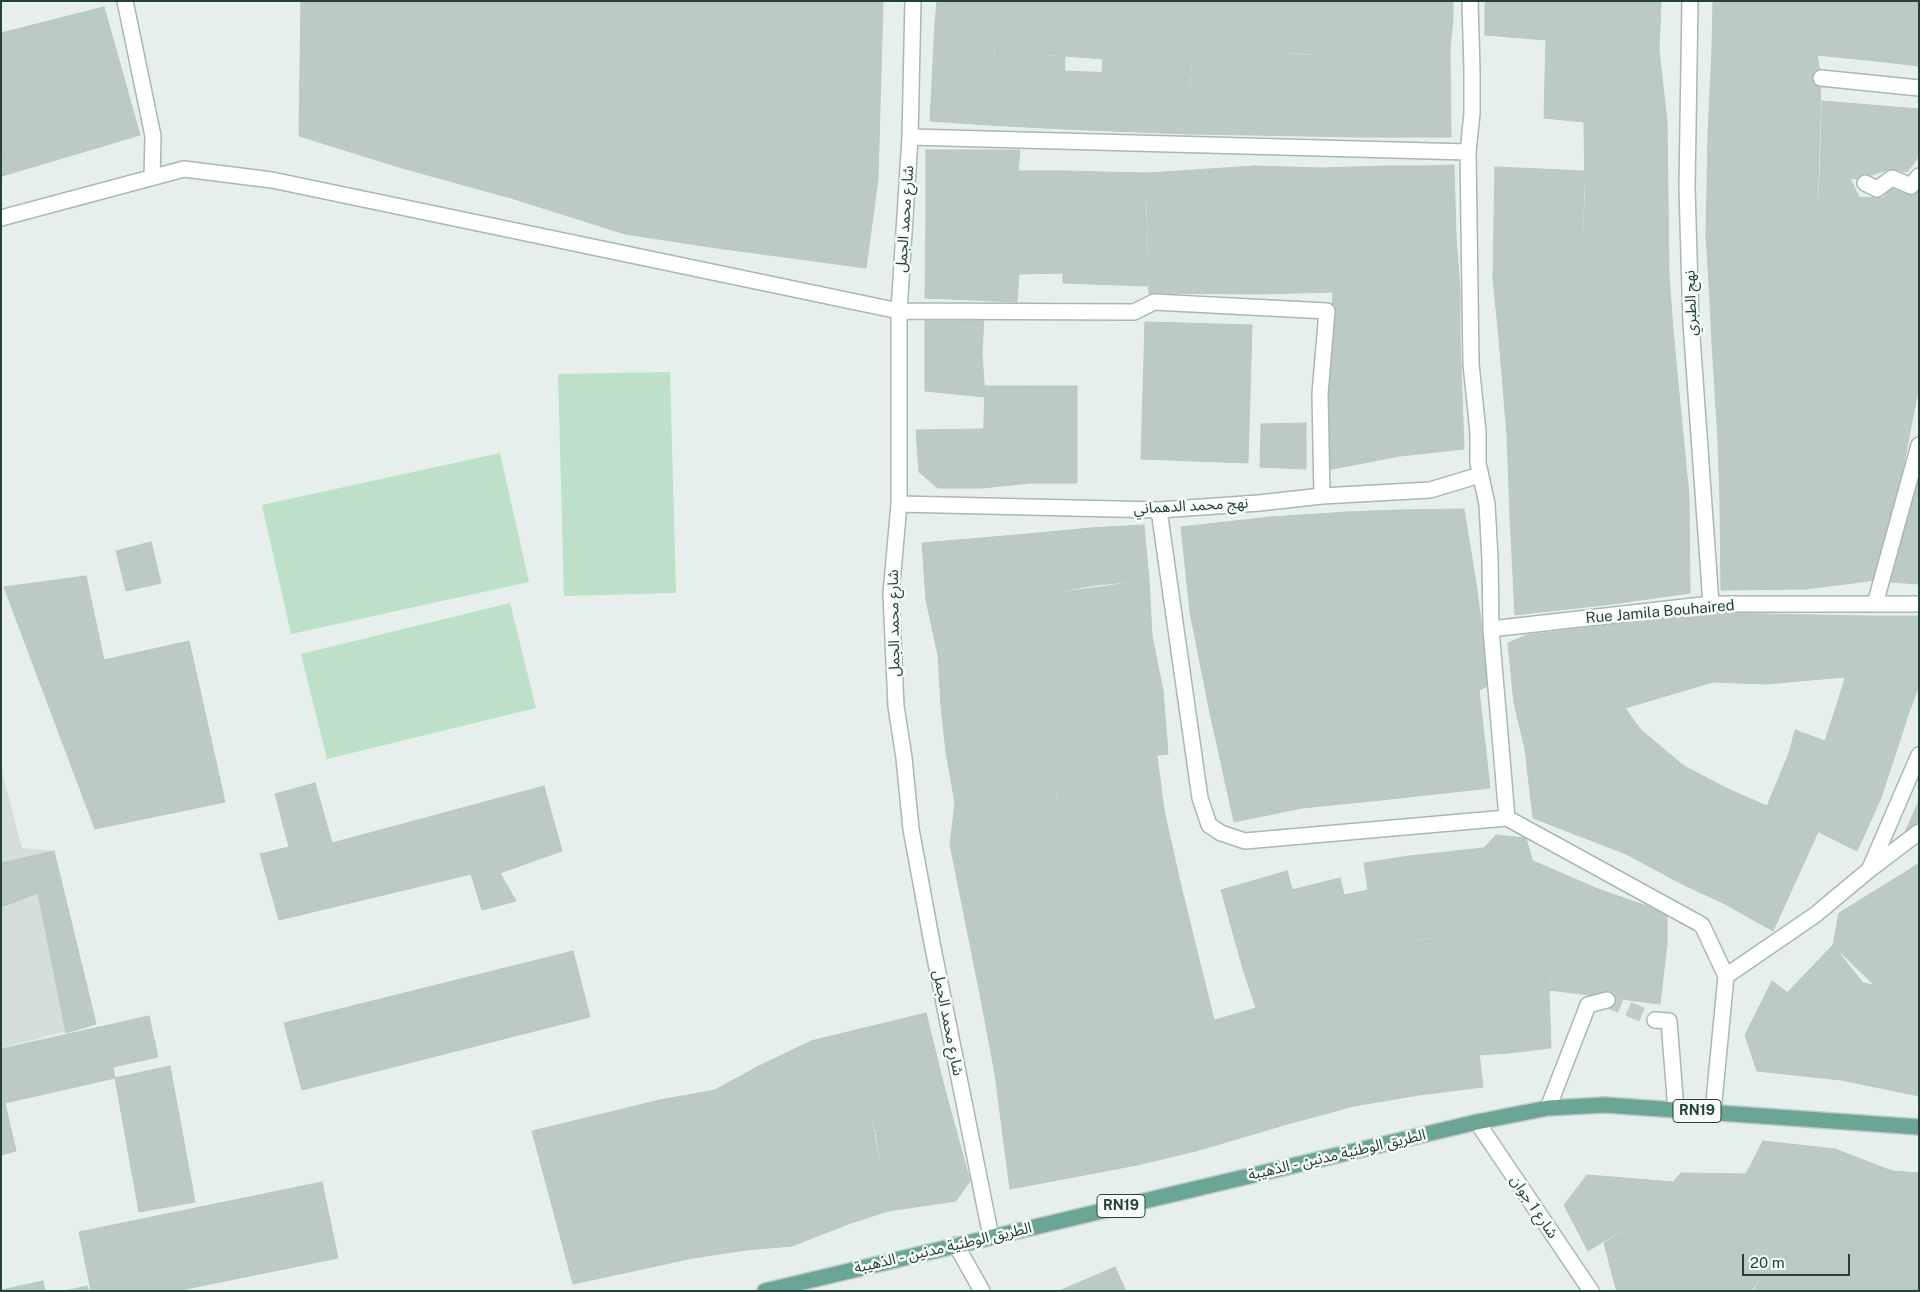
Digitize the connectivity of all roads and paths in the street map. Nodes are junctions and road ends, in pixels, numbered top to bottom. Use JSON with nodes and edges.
{"nodes":[{"id":1,"x":126,"y":1,"type":"edge"},
{"id":2,"x":913,"y":1,"type":"edge"},
{"id":3,"x":1470,"y":1,"type":"edge"},
{"id":4,"x":1690,"y":1,"type":"edge"},
{"id":5,"x":1821,"y":78,"type":"dead end"},
{"id":6,"x":1919,"y":88,"type":"edge"},
{"id":7,"x":910,"y":137,"type":"junction"},
{"id":8,"x":1468,"y":152,"type":"junction"},
{"id":9,"x":1919,"y":176,"type":"edge"},
{"id":10,"x":152,"y":177,"type":"junction"},
{"id":11,"x":1865,"y":183,"type":"dead end"},
{"id":12,"x":1,"y":218,"type":"edge"},
{"id":13,"x":899,"y":311,"type":"junction"},
{"id":14,"x":1919,"y":445,"type":"edge"},
{"id":15,"x":1480,"y":475,"type":"junction"},
{"id":16,"x":1322,"y":496,"type":"junction"},
{"id":17,"x":899,"y":504,"type":"junction"},
{"id":18,"x":1159,"y":510,"type":"junction"},
{"id":19,"x":1711,"y":604,"type":"junction"},
{"id":20,"x":1875,"y":604,"type":"junction"},
{"id":21,"x":1919,"y":604,"type":"edge"},
{"id":22,"x":1491,"y":629,"type":"junction"},
{"id":23,"x":1919,"y":755,"type":"edge"},
{"id":24,"x":1507,"y":818,"type":"junction"},
{"id":25,"x":1919,"y":832,"type":"edge"},
{"id":26,"x":1869,"y":870,"type":"junction"},
{"id":27,"x":1726,"y":976,"type":"junction"},
{"id":28,"x":1607,"y":1000,"type":"dead end"},
{"id":29,"x":1655,"y":1020,"type":"tunnel mouth"},
{"id":30,"x":1548,"y":1108,"type":"junction"},
{"id":31,"x":1676,"y":1110,"type":"junction"},
{"id":32,"x":1713,"y":1112,"type":"junction"},
{"id":33,"x":1477,"y":1122,"type":"junction"},
{"id":34,"x":1919,"y":1127,"type":"edge"},
{"id":35,"x":991,"y":1237,"type":"junction"},
{"id":36,"x":956,"y":1246,"type":"junction"},
{"id":37,"x":765,"y":1291,"type":"edge"},
{"id":38,"x":982,"y":1291,"type":"edge"},
{"id":39,"x":1591,"y":1291,"type":"edge"}],
"edges":[{"from":1,"to":10,"type":"street"},
{"from":2,"to":7,"type":"street","name":"شارع محمد الجمل"},
{"from":3,"to":8,"type":"street"},
{"from":4,"to":19,"type":"street","name":"نهج الطبري"},
{"from":5,"to":6,"type":"street"},
{"from":7,"to":8,"type":"street"},
{"from":7,"to":13,"type":"street","name":"شارع محمد الجمل"},
{"from":8,"to":15,"type":"street"},
{"from":9,"to":11,"type":"street"},
{"from":10,"to":12,"type":"street"},
{"from":10,"to":13,"type":"street"},
{"from":13,"to":16,"type":"street"},
{"from":13,"to":17,"type":"street","name":"شارع محمد الجمل"},
{"from":14,"to":20,"type":"street"},
{"from":15,"to":16,"type":"street","name":"نهج محمد الدهماني"},
{"from":15,"to":22,"type":"street"},
{"from":16,"to":18,"type":"street","name":"نهج محمد الدهماني"},
{"from":17,"to":18,"type":"street","name":"نهج محمد الدهماني"},
{"from":17,"to":35,"type":"street","name":"شارع محمد الجمل"},
{"from":18,"to":24,"type":"street"},
{"from":19,"to":20,"type":"street","name":"Rue Jamila Bouhaired"},
{"from":19,"to":22,"type":"street","name":"Rue Jamila Bouhaired"},
{"from":20,"to":21,"type":"street","name":"Rue Jamila Bouhaired"},
{"from":22,"to":24,"type":"street"},
{"from":23,"to":26,"type":"street"},
{"from":24,"to":27,"type":"street"},
{"from":25,"to":26,"type":"street"},
{"from":26,"to":27,"type":"street"},
{"from":27,"to":32,"type":"street"},
{"from":28,"to":30,"type":"street"},
{"from":29,"to":31,"type":"street"},
{"from":30,"to":31,"type":"main road","name":"الطريق الوطنية مدنين - الذهيبة","number":"RN19"},
{"from":30,"to":33,"type":"main road","name":"الطريق الوطنية مدنين - الذهيبة","number":"RN19"},
{"from":31,"to":32,"type":"main road","name":"الطريق الوطنية مدنين - الذهيبة","number":"RN19"},
{"from":32,"to":34,"type":"main road","name":"الطريق الوطنية مدنين - الذهيبة","number":"RN19"},
{"from":33,"to":35,"type":"main road","name":"الطريق الوطنية مدنين - الذهيبة","number":"RN19"},
{"from":33,"to":39,"type":"street","name":"شارع 1 جوان"},
{"from":35,"to":36,"type":"main road","name":"الطريق الوطنية مدنين - الذهيبة","number":"RN19"},
{"from":36,"to":37,"type":"main road","name":"الطريق الوطنية مدنين - الذهيبة","number":"RN19"},
{"from":36,"to":38,"type":"street"}]}
